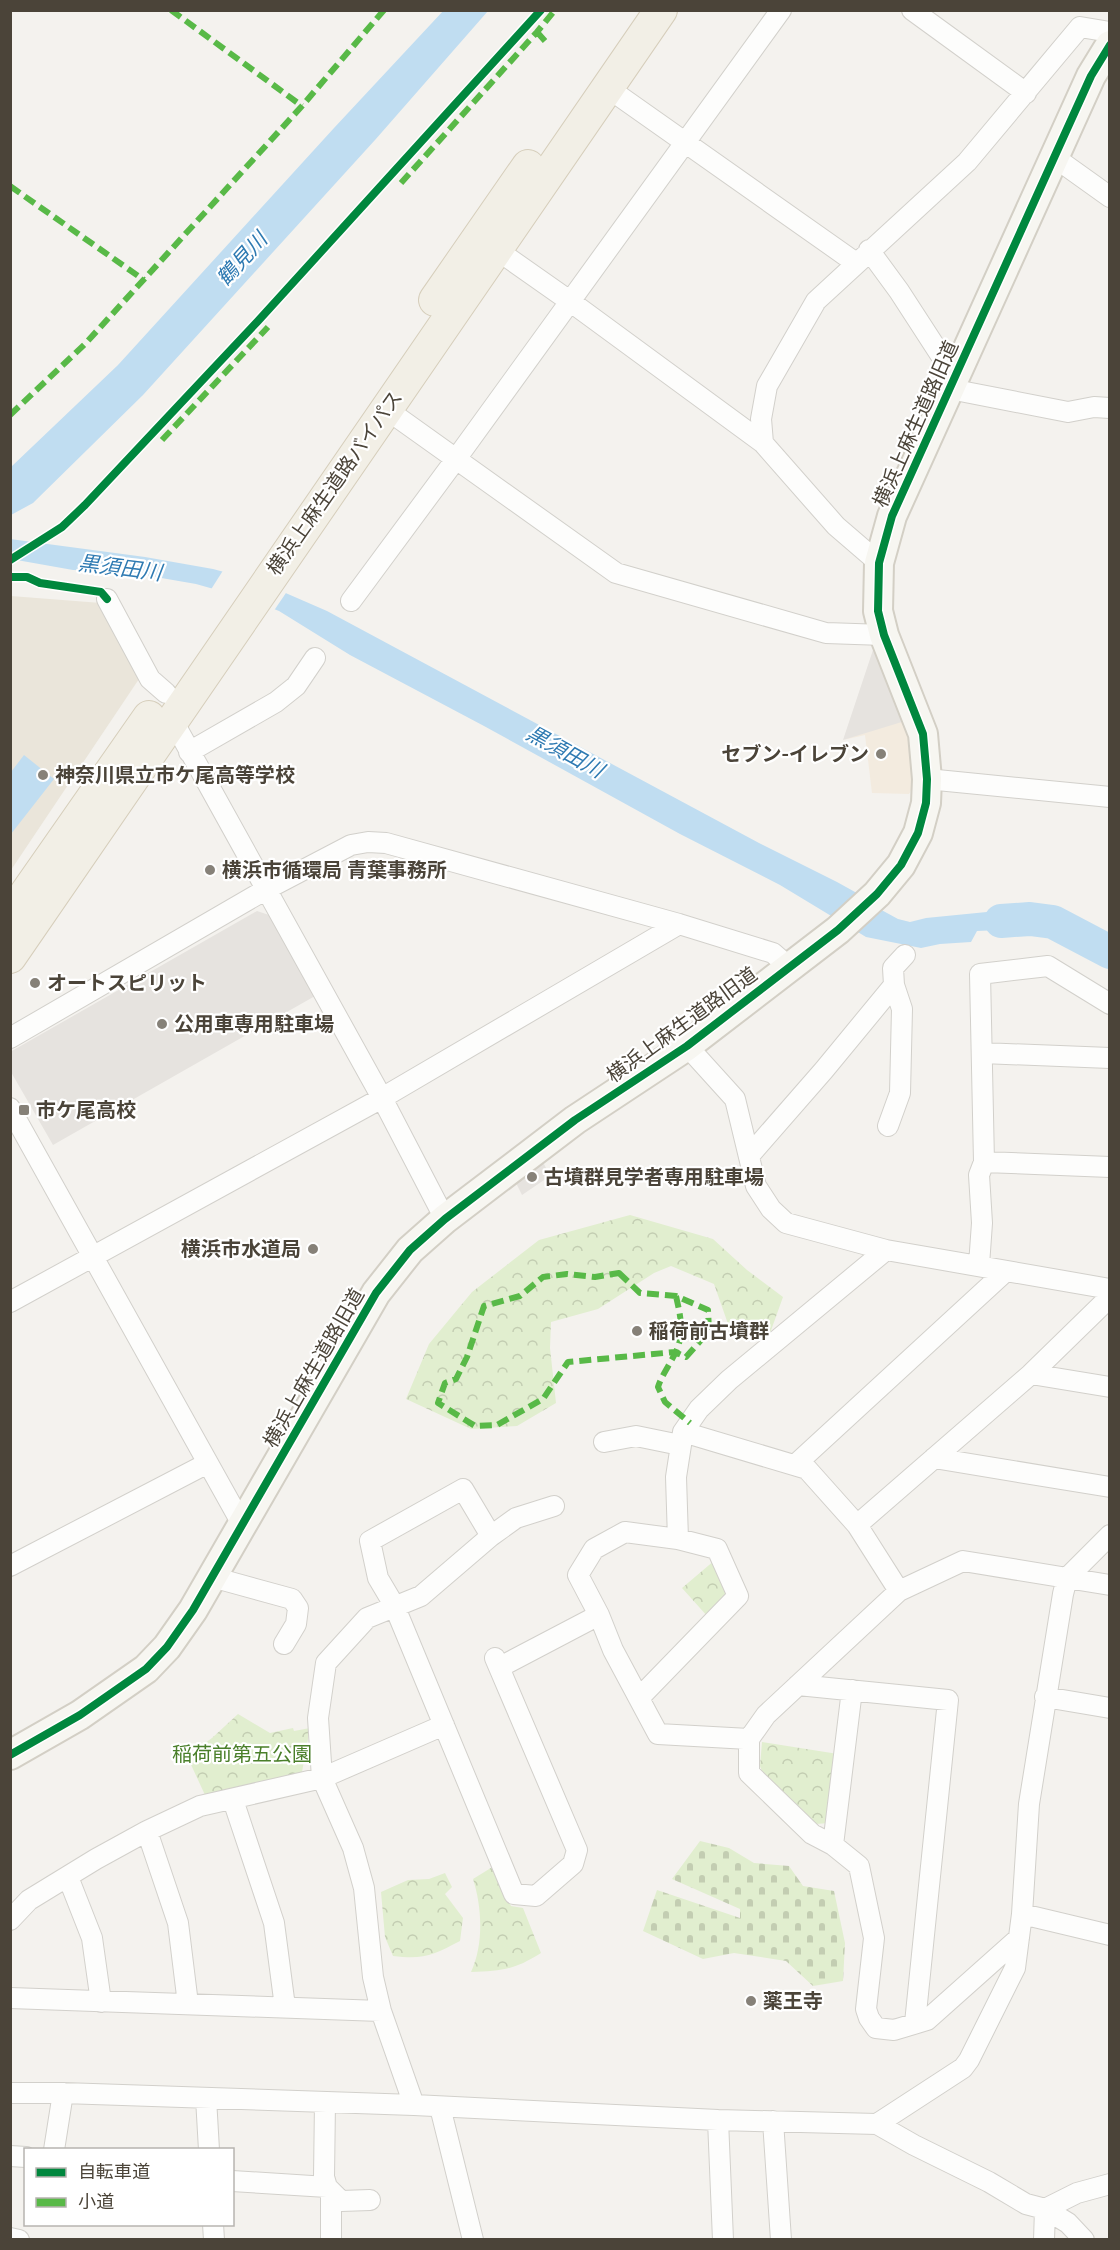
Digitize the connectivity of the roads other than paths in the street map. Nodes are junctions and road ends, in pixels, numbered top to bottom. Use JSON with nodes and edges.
{"nodes":[{"id":1,"x":637,"y":10,"type":"edge"},
{"id":2,"x":662,"y":10,"type":"edge"},
{"id":3,"x":782,"y":10,"type":"edge"},
{"id":4,"x":912,"y":10,"type":"edge"},
{"id":5,"x":1110,"y":32,"type":"edge"},
{"id":6,"x":1109,"y":45,"type":"edge"},
{"id":7,"x":608,"y":88,"type":"junction"},
{"id":8,"x":1026,"y":93,"type":"junction"},
{"id":9,"x":687,"y":142,"type":"junction"},
{"id":10,"x":1054,"y":157,"type":"junction"},
{"id":11,"x":1110,"y":197,"type":"edge"},
{"id":12,"x":497,"y":250,"type":"junction"},
{"id":13,"x":862,"y":257,"type":"junction"},
{"id":14,"x":571,"y":302,"type":"junction"},
{"id":15,"x":954,"y":380,"type":"junction"},
{"id":16,"x":1110,"y":408,"type":"edge"},
{"id":17,"x":386,"y":409,"type":"junction"},
{"id":18,"x":763,"y":443,"type":"junction"},
{"id":19,"x":456,"y":459,"type":"junction"},
{"id":20,"x":879,"y":563,"type":"junction"},
{"id":21,"x":262,"y":572,"type":"junction"},
{"id":22,"x":107,"y":599,"type":"dead end"},
{"id":23,"x":351,"y":601,"type":"dead end"},
{"id":24,"x":884,"y":635,"type":"junction"},
{"id":25,"x":315,"y":658,"type":"dead end"},
{"id":26,"x":169,"y":707,"type":"junction"},
{"id":27,"x":189,"y":752,"type":"junction"},
{"id":28,"x":927,"y":779,"type":"junction"},
{"id":29,"x":1110,"y":797,"type":"edge"},
{"id":30,"x":265,"y":890,"type":"junction"},
{"id":31,"x":10,"y":916,"type":"edge"},
{"id":32,"x":679,"y":924,"type":"junction"},
{"id":33,"x":905,"y":955,"type":"dead end"},
{"id":34,"x":10,"y":957,"type":"edge"},
{"id":35,"x":789,"y":966,"type":"junction"},
{"id":36,"x":894,"y":985,"type":"junction"},
{"id":37,"x":1110,"y":1004,"type":"edge"},
{"id":38,"x":10,"y":1038,"type":"edge"},
{"id":39,"x":687,"y":1046,"type":"junction"},
{"id":40,"x":982,"y":1053,"type":"junction"},
{"id":41,"x":1110,"y":1058,"type":"edge"},
{"id":42,"x":382,"y":1098,"type":"junction"},
{"id":43,"x":10,"y":1108,"type":"edge"},
{"id":44,"x":888,"y":1126,"type":"dead end"},
{"id":45,"x":749,"y":1156,"type":"junction"},
{"id":46,"x":984,"y":1162,"type":"junction"},
{"id":47,"x":1110,"y":1167,"type":"edge"},
{"id":48,"x":445,"y":1219,"type":"junction"},
{"id":49,"x":886,"y":1250,"type":"junction"},
{"id":50,"x":93,"y":1256,"type":"junction"},
{"id":51,"x":979,"y":1265,"type":"junction"},
{"id":52,"x":1005,"y":1272,"type":"junction"},
{"id":53,"x":1110,"y":1289,"type":"edge"},
{"id":54,"x":1110,"y":1298,"type":"edge"},
{"id":55,"x":10,"y":1302,"type":"edge"},
{"id":56,"x":1031,"y":1374,"type":"junction"},
{"id":57,"x":1110,"y":1387,"type":"edge"},
{"id":58,"x":682,"y":1439,"type":"junction"},
{"id":59,"x":604,"y":1442,"type":"dead end"},
{"id":60,"x":934,"y":1458,"type":"junction"},
{"id":61,"x":208,"y":1463,"type":"junction"},
{"id":62,"x":795,"y":1466,"type":"junction"},
{"id":63,"x":1110,"y":1487,"type":"edge"},
{"id":64,"x":554,"y":1506,"type":"dead end"},
{"id":65,"x":242,"y":1524,"type":"junction"},
{"id":66,"x":857,"y":1525,"type":"junction"},
{"id":67,"x":1110,"y":1535,"type":"edge"},
{"id":68,"x":491,"y":1536,"type":"junction"},
{"id":69,"x":678,"y":1539,"type":"junction"},
{"id":70,"x":10,"y":1566,"type":"edge"},
{"id":71,"x":212,"y":1577,"type":"junction"},
{"id":72,"x":1067,"y":1578,"type":"junction"},
{"id":73,"x":1110,"y":1585,"type":"edge"},
{"id":74,"x":899,"y":1591,"type":"junction"},
{"id":75,"x":394,"y":1605,"type":"junction"},
{"id":76,"x":599,"y":1615,"type":"junction"},
{"id":77,"x":284,"y":1644,"type":"dead end"},
{"id":78,"x":798,"y":1685,"type":"junction"},
{"id":79,"x":852,"y":1690,"type":"junction"},
{"id":80,"x":1045,"y":1697,"type":"junction"},
{"id":81,"x":639,"y":1698,"type":"junction"},
{"id":82,"x":1110,"y":1708,"type":"edge"},
{"id":83,"x":444,"y":1725,"type":"junction"},
{"id":84,"x":749,"y":1739,"type":"junction"},
{"id":85,"x":10,"y":1755,"type":"edge"},
{"id":86,"x":322,"y":1778,"type":"junction"},
{"id":87,"x":233,"y":1800,"type":"junction"},
{"id":88,"x":147,"y":1831,"type":"junction"},
{"id":89,"x":832,"y":1845,"type":"junction"},
{"id":90,"x":68,"y":1877,"type":"junction"},
{"id":91,"x":1022,"y":1914,"type":"junction"},
{"id":92,"x":10,"y":1920,"type":"edge"},
{"id":93,"x":1110,"y":1935,"type":"edge"},
{"id":94,"x":1019,"y":1938,"type":"junction"},
{"id":95,"x":10,"y":1998,"type":"edge"},
{"id":96,"x":101,"y":2002,"type":"junction"},
{"id":97,"x":188,"y":2004,"type":"junction"},
{"id":98,"x":285,"y":2007,"type":"junction"},
{"id":99,"x":381,"y":2011,"type":"junction"},
{"id":100,"x":915,"y":2023,"type":"junction"},
{"id":101,"x":10,"y":2093,"type":"edge"},
{"id":102,"x":63,"y":2093,"type":"junction"},
{"id":103,"x":206,"y":2098,"type":"junction"},
{"id":104,"x":325,"y":2102,"type":"junction"},
{"id":105,"x":414,"y":2105,"type":"junction"},
{"id":106,"x":440,"y":2107,"type":"junction"},
{"id":107,"x":718,"y":2120,"type":"junction"},
{"id":108,"x":773,"y":2121,"type":"junction"},
{"id":109,"x":877,"y":2124,"type":"junction"},
{"id":110,"x":54,"y":2148,"type":"edge"},
{"id":111,"x":209,"y":2148,"type":"edge"},
{"id":112,"x":234,"y":2181,"type":"edge"},
{"id":113,"x":1110,"y":2184,"type":"edge"},
{"id":114,"x":329,"y":2190,"type":"junction"},
{"id":115,"x":369,"y":2200,"type":"dead end"},
{"id":116,"x":1045,"y":2209,"type":"junction"},
{"id":117,"x":10,"y":2238,"type":"edge"},
{"id":118,"x":19,"y":2240,"type":"edge"},
{"id":119,"x":331,"y":2240,"type":"edge"},
{"id":120,"x":473,"y":2240,"type":"edge"},
{"id":121,"x":723,"y":2240,"type":"edge"},
{"id":122,"x":781,"y":2240,"type":"edge"},
{"id":123,"x":1044,"y":2240,"type":"edge"},
{"id":124,"x":1084,"y":2240,"type":"edge"}],
"edges":[{"from":1,"to":21,"type":"main road","name":"横浜上麻生道路バイパス"},
{"from":2,"to":7,"type":"main road","name":"横浜上麻生道路バイパス"},
{"from":3,"to":9,"type":"street"},
{"from":4,"to":8,"type":"street"},
{"from":5,"to":8,"type":"street"},
{"from":6,"to":10,"type":"street","name":"横浜上麻生道路旧道"},
{"from":7,"to":9,"type":"street"},
{"from":7,"to":12,"type":"main road","name":"横浜上麻生道路バイパス"},
{"from":8,"to":13,"type":"street"},
{"from":9,"to":13,"type":"street"},
{"from":9,"to":14,"type":"street"},
{"from":10,"to":11,"type":"street"},
{"from":10,"to":15,"type":"street","name":"横浜上麻生道路旧道"},
{"from":12,"to":14,"type":"street"},
{"from":12,"to":17,"type":"main road","name":"横浜上麻生道路バイパス"},
{"from":13,"to":15,"type":"street"},
{"from":13,"to":18,"type":"street"},
{"from":14,"to":18,"type":"street"},
{"from":14,"to":19,"type":"street"},
{"from":15,"to":16,"type":"street"},
{"from":15,"to":20,"type":"street","name":"横浜上麻生道路旧道"},
{"from":17,"to":19,"type":"street"},
{"from":17,"to":21,"type":"main road","name":"横浜上麻生道路バイパス"},
{"from":18,"to":20,"type":"street"},
{"from":19,"to":23,"type":"street"},
{"from":19,"to":24,"type":"street"},
{"from":20,"to":24,"type":"street","name":"横浜上麻生道路旧道"},
{"from":21,"to":26,"type":"main road","name":"横浜上麻生道路バイパス"},
{"from":22,"to":26,"type":"street"},
{"from":24,"to":28,"type":"street","name":"横浜上麻生道路旧道"},
{"from":25,"to":27,"type":"street"},
{"from":26,"to":27,"type":"street"},
{"from":26,"to":31,"type":"main road","name":"横浜上麻生道路バイパス"},
{"from":26,"to":34,"type":"main road","name":"横浜上麻生道路バイパス"},
{"from":27,"to":30,"type":"street"},
{"from":28,"to":29,"type":"street"},
{"from":28,"to":35,"type":"street","name":"横浜上麻生道路旧道"},
{"from":30,"to":32,"type":"street"},
{"from":30,"to":38,"type":"street"},
{"from":30,"to":42,"type":"street"},
{"from":32,"to":35,"type":"street"},
{"from":32,"to":42,"type":"street"},
{"from":33,"to":36,"type":"street"},
{"from":35,"to":39,"type":"street","name":"横浜上麻生道路旧道"},
{"from":36,"to":44,"type":"street"},
{"from":36,"to":45,"type":"street"},
{"from":37,"to":40,"type":"street"},
{"from":39,"to":45,"type":"street"},
{"from":39,"to":48,"type":"street","name":"横浜上麻生道路旧道"},
{"from":40,"to":41,"type":"street"},
{"from":40,"to":46,"type":"street"},
{"from":42,"to":48,"type":"street"},
{"from":42,"to":50,"type":"street"},
{"from":43,"to":50,"type":"street"},
{"from":45,"to":49,"type":"street"},
{"from":46,"to":47,"type":"street"},
{"from":46,"to":51,"type":"street"},
{"from":48,"to":65,"type":"street","name":"横浜上麻生道路旧道"},
{"from":49,"to":51,"type":"street"},
{"from":49,"to":58,"type":"street"},
{"from":50,"to":55,"type":"street"},
{"from":50,"to":61,"type":"street"},
{"from":51,"to":52,"type":"street"},
{"from":52,"to":53,"type":"street"},
{"from":52,"to":62,"type":"street"},
{"from":54,"to":56,"type":"street"},
{"from":56,"to":57,"type":"street"},
{"from":56,"to":60,"type":"street"},
{"from":58,"to":59,"type":"street"},
{"from":58,"to":62,"type":"street"},
{"from":58,"to":69,"type":"street"},
{"from":60,"to":63,"type":"street"},
{"from":60,"to":66,"type":"street"},
{"from":61,"to":65,"type":"street"},
{"from":61,"to":70,"type":"street"},
{"from":62,"to":66,"type":"street"},
{"from":64,"to":68,"type":"street"},
{"from":65,"to":71,"type":"street","name":"横浜上麻生道路旧道"},
{"from":66,"to":74,"type":"street"},
{"from":67,"to":72,"type":"street"},
{"from":68,"to":75,"type":"street"},
{"from":68,"to":75,"type":"street"},
{"from":69,"to":76,"type":"street"},
{"from":69,"to":81,"type":"street"},
{"from":71,"to":77,"type":"street"},
{"from":71,"to":85,"type":"street","name":"横浜上麻生道路旧道"},
{"from":72,"to":73,"type":"street"},
{"from":72,"to":74,"type":"street"},
{"from":72,"to":80,"type":"street"},
{"from":74,"to":78,"type":"street"},
{"from":75,"to":83,"type":"street"},
{"from":75,"to":86,"type":"street"},
{"from":76,"to":81,"type":"street"},
{"from":76,"to":83,"type":"street"},
{"from":78,"to":79,"type":"street"},
{"from":78,"to":84,"type":"street"},
{"from":79,"to":89,"type":"street"},
{"from":79,"to":100,"type":"street"},
{"from":80,"to":82,"type":"street"},
{"from":80,"to":91,"type":"street"},
{"from":81,"to":84,"type":"street"},
{"from":83,"to":86,"type":"street"},
{"from":84,"to":89,"type":"street"},
{"from":86,"to":87,"type":"street"},
{"from":86,"to":99,"type":"street"},
{"from":87,"to":88,"type":"street"},
{"from":87,"to":98,"type":"street"},
{"from":88,"to":90,"type":"street"},
{"from":88,"to":97,"type":"street"},
{"from":89,"to":100,"type":"street"},
{"from":90,"to":92,"type":"street"},
{"from":90,"to":96,"type":"street"},
{"from":91,"to":93,"type":"street"},
{"from":91,"to":94,"type":"street"},
{"from":94,"to":100,"type":"street"},
{"from":94,"to":109,"type":"street"},
{"from":95,"to":96,"type":"street"},
{"from":96,"to":97,"type":"street"},
{"from":97,"to":98,"type":"street"},
{"from":98,"to":99,"type":"street"},
{"from":99,"to":105,"type":"street"},
{"from":101,"to":102,"type":"street"},
{"from":102,"to":103,"type":"street"},
{"from":102,"to":110,"type":"street"},
{"from":103,"to":104,"type":"street"},
{"from":103,"to":111,"type":"street"},
{"from":104,"to":105,"type":"street"},
{"from":104,"to":114,"type":"street"},
{"from":105,"to":106,"type":"street"},
{"from":106,"to":107,"type":"street"},
{"from":106,"to":120,"type":"street"},
{"from":107,"to":108,"type":"street"},
{"from":107,"to":121,"type":"street"},
{"from":108,"to":109,"type":"street"},
{"from":108,"to":122,"type":"street"},
{"from":109,"to":116,"type":"street"},
{"from":112,"to":114,"type":"street"},
{"from":113,"to":116,"type":"street"},
{"from":114,"to":115,"type":"street"},
{"from":114,"to":119,"type":"street"},
{"from":116,"to":123,"type":"street"},
{"from":116,"to":124,"type":"street"},
{"from":117,"to":118,"type":"street"}]}
